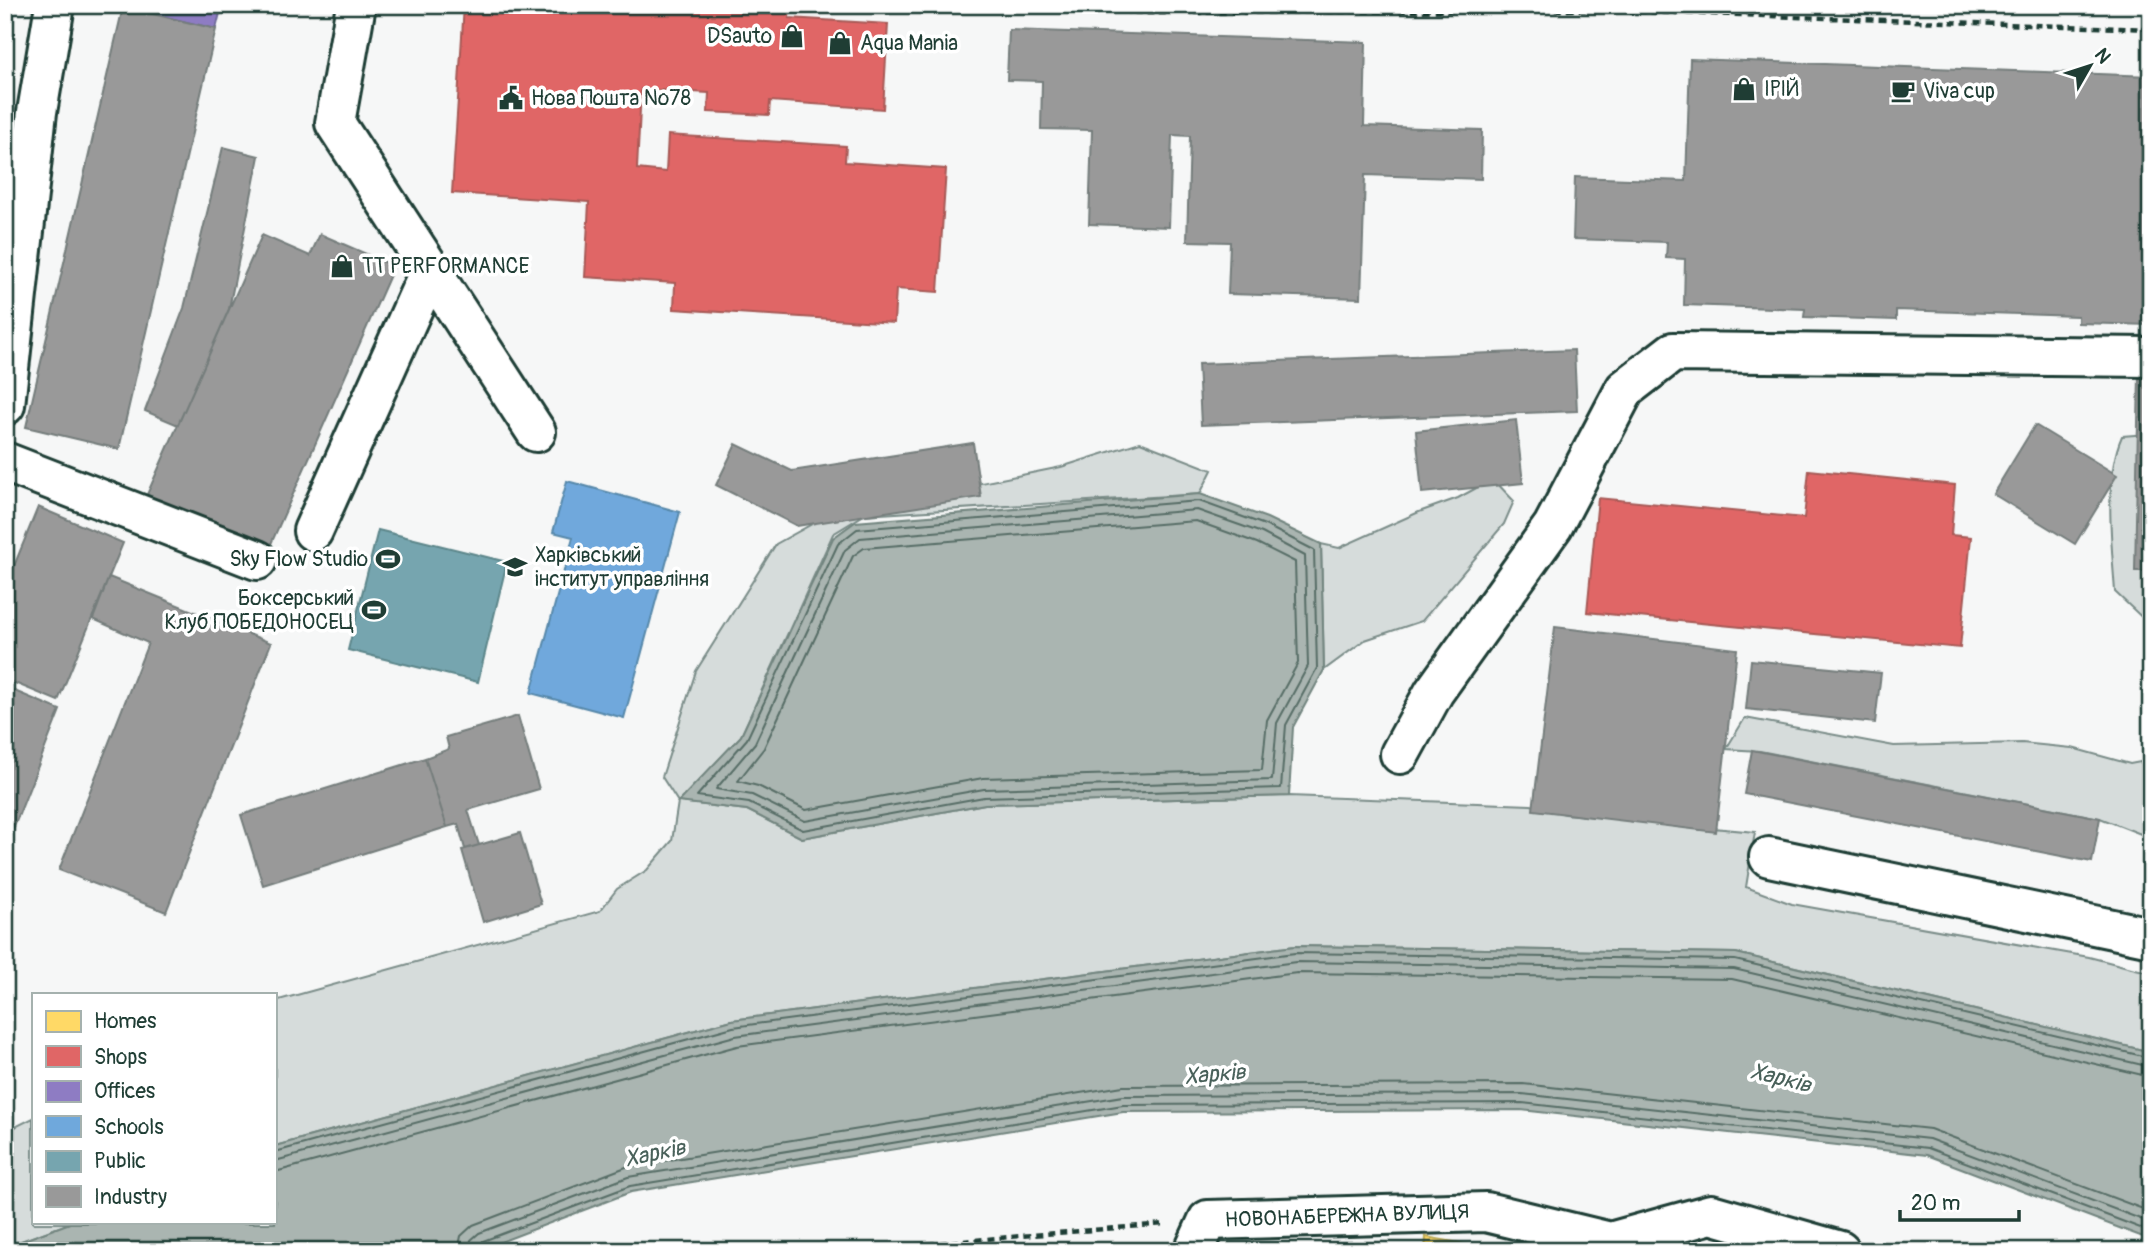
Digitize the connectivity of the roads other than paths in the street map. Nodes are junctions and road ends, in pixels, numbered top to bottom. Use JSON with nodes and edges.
{"nodes":[{"id":1,"x":55,"y":5,"type":"edge"},
{"id":2,"x":356,"y":5,"type":"edge"},
{"id":3,"x":21,"y":111,"type":"edge"},
{"id":4,"x":430,"y":270,"type":"junction"},
{"id":5,"x":2151,"y":357,"type":"edge"},
{"id":6,"x":5,"y":405,"type":"edge"},
{"id":7,"x":536,"y":432,"type":"dead end"},
{"id":8,"x":5,"y":462,"type":"edge"},
{"id":9,"x":313,"y":531,"type":"dead end"},
{"id":10,"x":257,"y":560,"type":"dead end"},
{"id":11,"x":1400,"y":754,"type":"dead end"},
{"id":12,"x":1769,"y":857,"type":"dead end"},
{"id":13,"x":2151,"y":937,"type":"edge"},
{"id":14,"x":1201,"y":1235,"type":"edge"},
{"id":15,"x":1608,"y":1246,"type":"edge"},
{"id":16,"x":1840,"y":1251,"type":"edge"}],
"edges":[{"from":1,"to":3,"type":"street"},
{"from":2,"to":4,"type":"street"},
{"from":3,"to":6,"type":"street"},
{"from":4,"to":7,"type":"street"},
{"from":4,"to":9,"type":"street"},
{"from":5,"to":11,"type":"street"},
{"from":8,"to":10,"type":"street"},
{"from":12,"to":13,"type":"street"},
{"from":14,"to":15,"type":"street","name":"НОВОНАБЕРЕЖНА ВУЛИЦЯ"},
{"from":15,"to":16,"type":"street","name":"НОВОНАБЕРЕЖНА ВУЛИЦЯ"}]}
